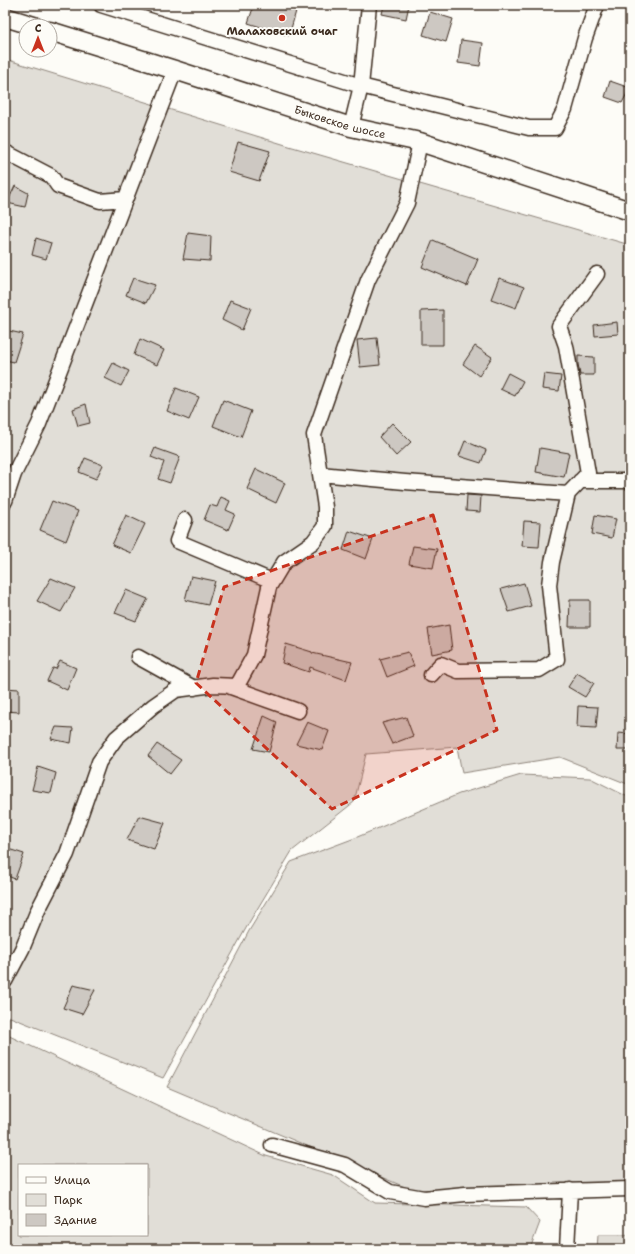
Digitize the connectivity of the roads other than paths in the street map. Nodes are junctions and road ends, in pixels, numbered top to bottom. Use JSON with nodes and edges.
{"nodes":[{"id":1,"x":101,"y":5,"type":"edge"},
{"id":2,"x":369,"y":5,"type":"edge"},
{"id":3,"x":597,"y":5,"type":"edge"},
{"id":4,"x":5,"y":17,"type":"edge"},
{"id":5,"x":18,"y":21,"type":"edge"},
{"id":6,"x":58,"y":33,"type":"edge"},
{"id":7,"x":175,"y":70,"type":"junction"},
{"id":8,"x":361,"y":86,"type":"junction"},
{"id":9,"x":351,"y":127,"type":"junction"},
{"id":10,"x":420,"y":142,"type":"junction"},
{"id":11,"x":5,"y":152,"type":"edge"},
{"id":12,"x":125,"y":199,"type":"junction"},
{"id":13,"x":630,"y":211,"type":"edge"},
{"id":14,"x":596,"y":274,"type":"dead end"},
{"id":15,"x":320,"y":474,"type":"junction"},
{"id":16,"x":580,"y":481,"type":"junction"},
{"id":17,"x":630,"y":481,"type":"edge"},
{"id":18,"x":568,"y":494,"type":"junction"},
{"id":19,"x":5,"y":502,"type":"edge"},
{"id":20,"x":185,"y":520,"type":"dead end"},
{"id":21,"x":272,"y":581,"type":"junction"},
{"id":22,"x":138,"y":657,"type":"dead end"},
{"id":23,"x":431,"y":675,"type":"dead end"},
{"id":24,"x":228,"y":686,"type":"junction"},
{"id":25,"x":194,"y":688,"type":"junction"},
{"id":26,"x":298,"y":711,"type":"dead end"},
{"id":27,"x":5,"y":980,"type":"edge"},
{"id":28,"x":272,"y":1145,"type":"dead end"},
{"id":29,"x":630,"y":1189,"type":"edge"},
{"id":30,"x":570,"y":1190,"type":"junction"},
{"id":31,"x":567,"y":1249,"type":"edge"}],
"edges":[{"from":1,"to":8,"type":"street"},
{"from":2,"to":8,"type":"street"},
{"from":3,"to":8,"type":"street"},
{"from":4,"to":5,"type":"main road"},
{"from":6,"to":7,"type":"main road","name":"Быковское шоссе"},
{"from":7,"to":9,"type":"main road","name":"Быковское шоссе"},
{"from":7,"to":12,"type":"street"},
{"from":8,"to":9,"type":"street"},
{"from":9,"to":10,"type":"main road","name":"Быковское шоссе"},
{"from":10,"to":13,"type":"main road","name":"Быковское шоссе"},
{"from":10,"to":15,"type":"street"},
{"from":11,"to":12,"type":"street"},
{"from":12,"to":19,"type":"street"},
{"from":14,"to":16,"type":"street"},
{"from":15,"to":18,"type":"street"},
{"from":15,"to":21,"type":"street"},
{"from":16,"to":17,"type":"street"},
{"from":16,"to":18,"type":"street"},
{"from":18,"to":23,"type":"street"},
{"from":20,"to":21,"type":"street"},
{"from":21,"to":24,"type":"street"},
{"from":22,"to":25,"type":"street"},
{"from":24,"to":25,"type":"street"},
{"from":24,"to":26,"type":"street"},
{"from":25,"to":27,"type":"street"},
{"from":28,"to":30,"type":"street"},
{"from":29,"to":30,"type":"street"},
{"from":30,"to":31,"type":"street"}]}
